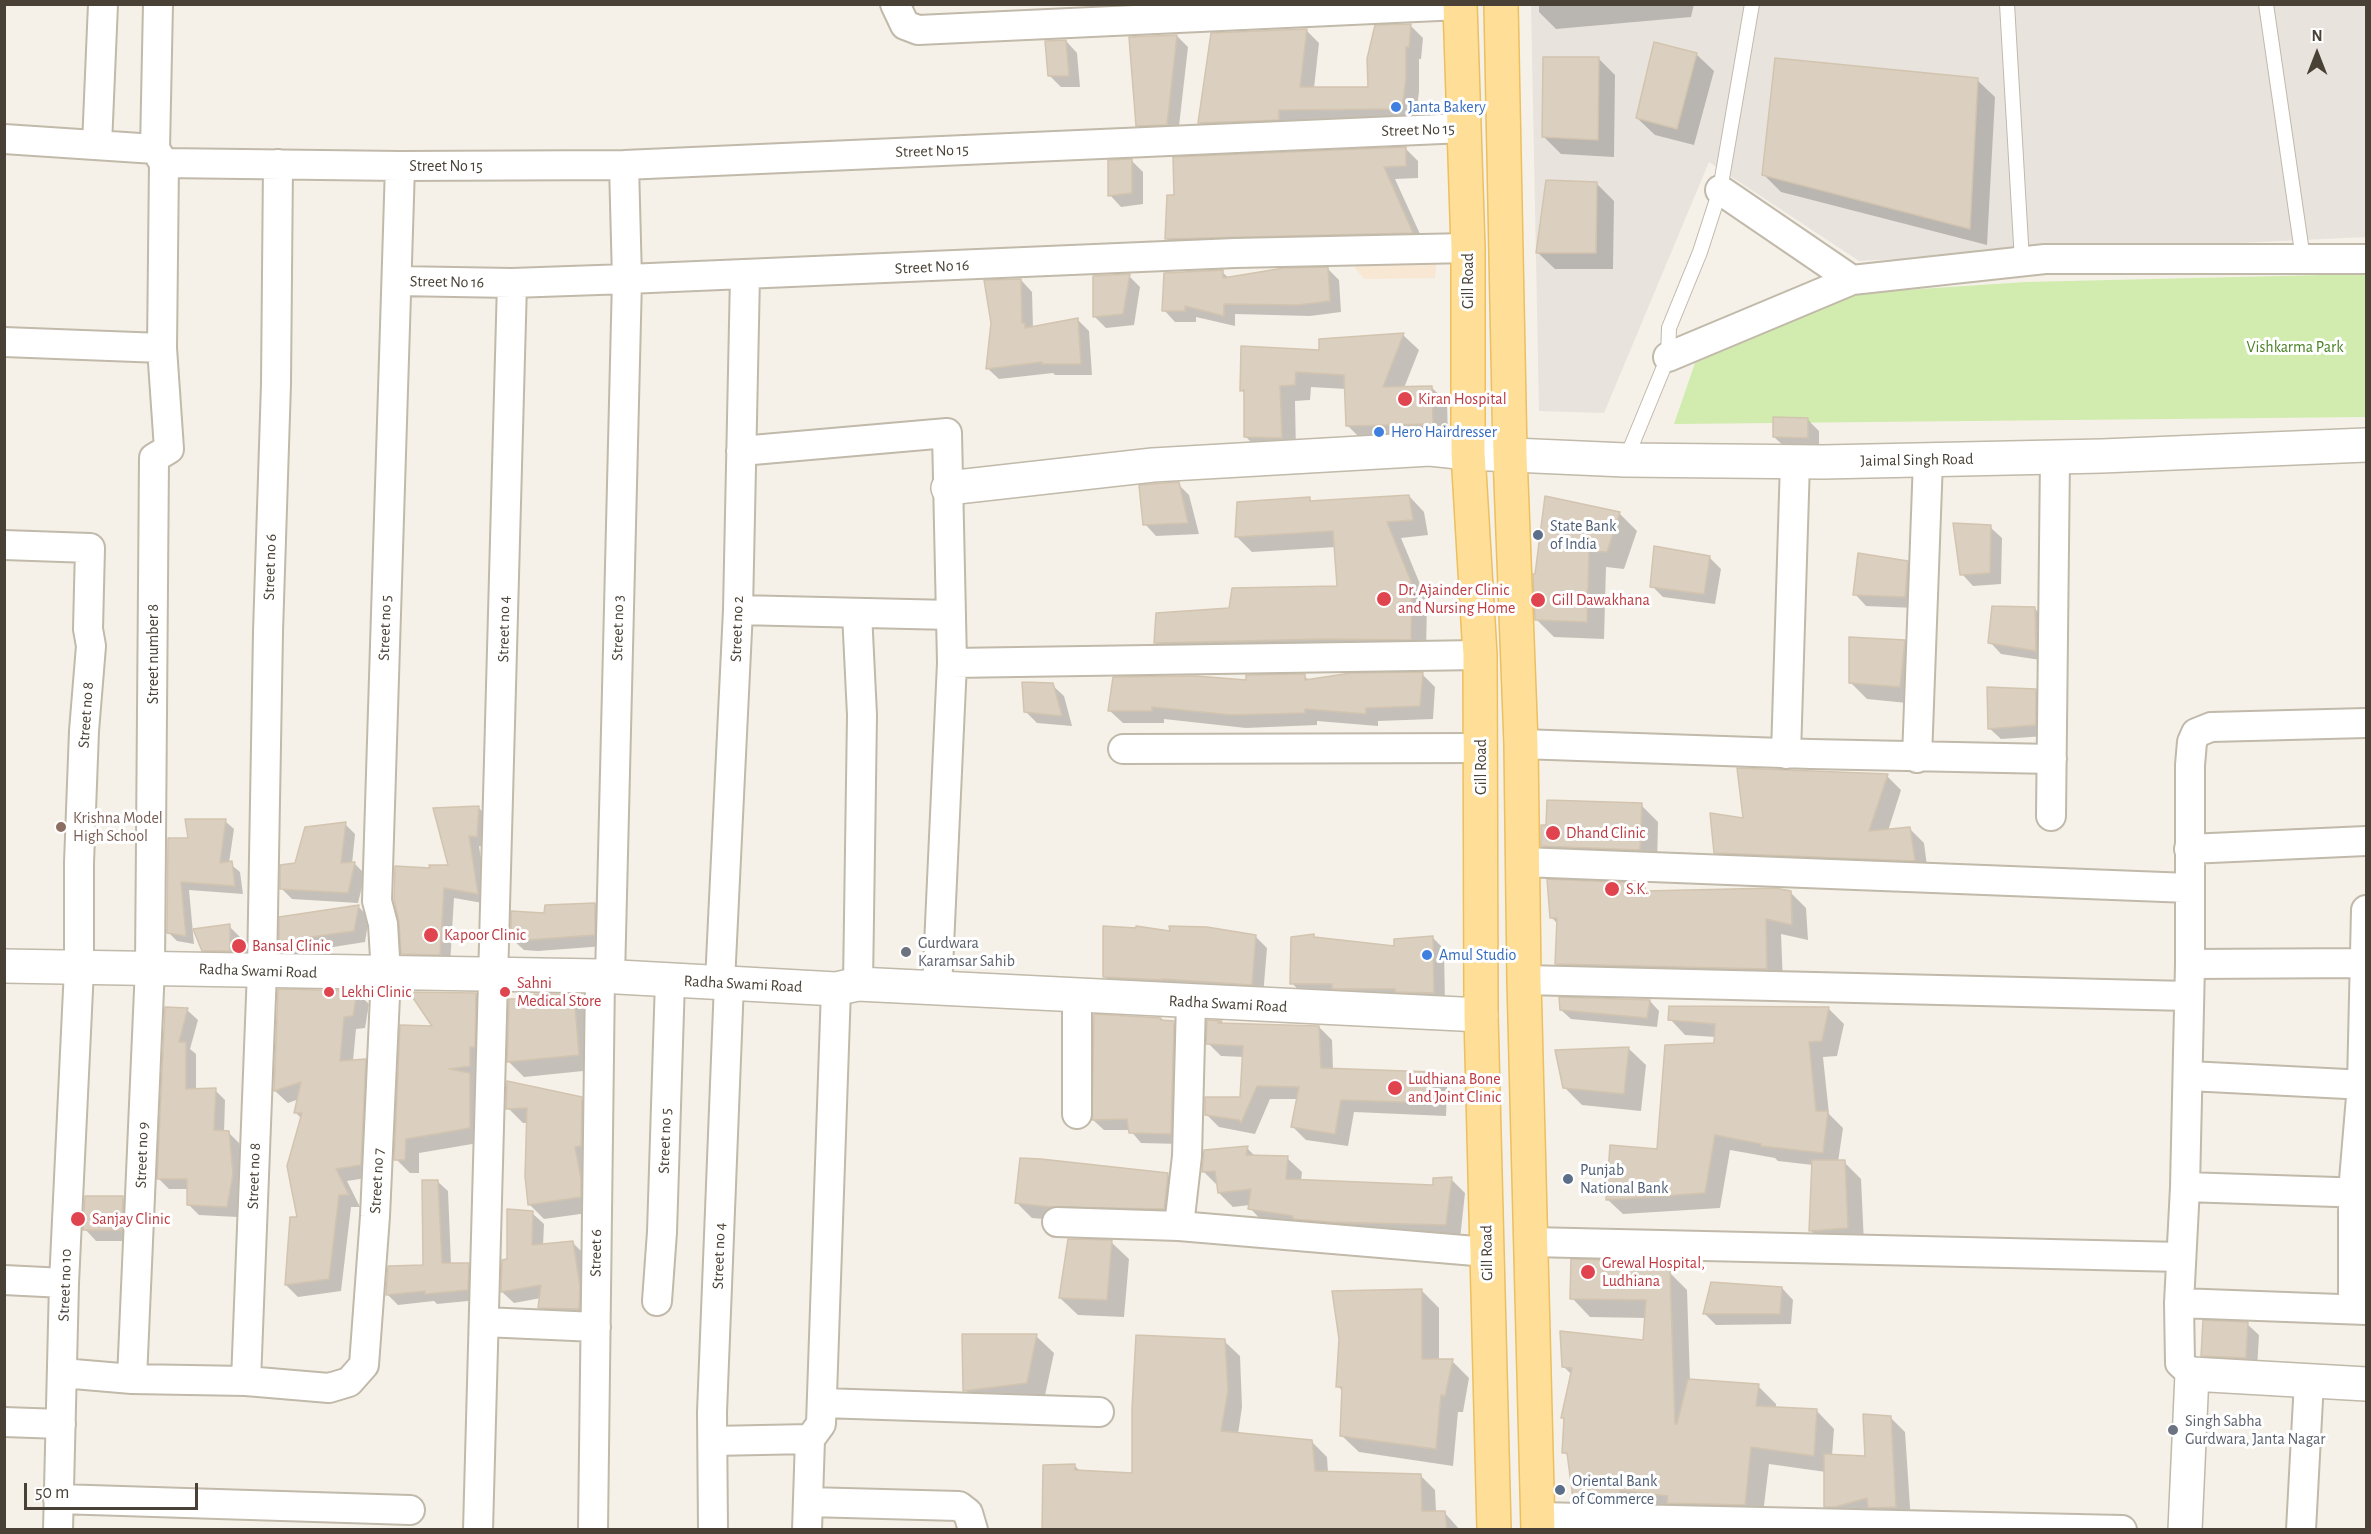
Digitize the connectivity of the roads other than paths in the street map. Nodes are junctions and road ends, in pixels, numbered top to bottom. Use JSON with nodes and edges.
{"nodes":[{"id":1,"x":104,"y":4,"type":"edge"},
{"id":2,"x":158,"y":4,"type":"edge"},
{"id":3,"x":895,"y":4,"type":"edge"},
{"id":4,"x":1501,"y":4,"type":"edge"},
{"id":5,"x":1752,"y":4,"type":"edge"},
{"id":6,"x":2007,"y":4,"type":"edge"},
{"id":7,"x":2266,"y":4,"type":"edge"},
{"id":8,"x":1460,"y":5,"type":"edge"},
{"id":9,"x":1464,"y":128,"type":"junction"},
{"id":10,"x":4,"y":139,"type":"edge"},
{"id":11,"x":97,"y":145,"type":"junction"},
{"id":12,"x":159,"y":156,"type":"junction"},
{"id":13,"x":278,"y":164,"type":"junction"},
{"id":14,"x":624,"y":165,"type":"junction"},
{"id":15,"x":400,"y":166,"type":"junction"},
{"id":16,"x":1720,"y":189,"type":"junction"},
{"id":17,"x":1468,"y":248,"type":"junction"},
{"id":18,"x":2303,"y":259,"type":"junction"},
{"id":19,"x":2367,"y":259,"type":"edge"},
{"id":20,"x":2022,"y":261,"type":"junction"},
{"id":21,"x":745,"y":276,"type":"junction"},
{"id":22,"x":627,"y":279,"type":"junction"},
{"id":23,"x":1852,"y":280,"type":"junction"},
{"id":24,"x":397,"y":281,"type":"junction"},
{"id":25,"x":512,"y":282,"type":"junction"},
{"id":26,"x":4,"y":342,"type":"edge"},
{"id":27,"x":162,"y":348,"type":"junction"},
{"id":28,"x":1668,"y":357,"type":"junction"},
{"id":29,"x":2367,"y":445,"type":"edge"},
{"id":30,"x":741,"y":451,"type":"junction"},
{"id":31,"x":1468,"y":453,"type":"junction"},
{"id":32,"x":1510,"y":454,"type":"junction"},
{"id":33,"x":2055,"y":457,"type":"junction"},
{"id":34,"x":1625,"y":460,"type":"junction"},
{"id":35,"x":1928,"y":460,"type":"junction"},
{"id":36,"x":1796,"y":462,"type":"junction"},
{"id":37,"x":948,"y":488,"type":"junction"},
{"id":38,"x":4,"y":545,"type":"edge"},
{"id":39,"x":738,"y":610,"type":"junction"},
{"id":40,"x":857,"y":613,"type":"junction"},
{"id":41,"x":951,"y":615,"type":"junction"},
{"id":42,"x":1480,"y":655,"type":"junction"},
{"id":43,"x":952,"y":663,"type":"junction"},
{"id":44,"x":2367,"y":723,"type":"edge"},
{"id":45,"x":1521,"y":744,"type":"junction"},
{"id":46,"x":1480,"y":748,"type":"junction"},
{"id":47,"x":1123,"y":749,"type":"dead end"},
{"id":48,"x":1786,"y":754,"type":"junction"},
{"id":49,"x":1917,"y":758,"type":"junction"},
{"id":50,"x":2052,"y":759,"type":"junction"},
{"id":51,"x":2051,"y":816,"type":"dead end"},
{"id":52,"x":2367,"y":841,"type":"edge"},
{"id":53,"x":2189,"y":849,"type":"junction"},
{"id":54,"x":1523,"y":862,"type":"junction"},
{"id":55,"x":2189,"y":888,"type":"junction"},
{"id":56,"x":2367,"y":910,"type":"edge"},
{"id":57,"x":2366,"y":963,"type":"edge"},
{"id":58,"x":2190,"y":964,"type":"junction"},
{"id":59,"x":4,"y":966,"type":"edge"},
{"id":60,"x":150,"y":967,"type":"junction"},
{"id":61,"x":79,"y":969,"type":"junction"},
{"id":62,"x":262,"y":971,"type":"junction"},
{"id":63,"x":386,"y":974,"type":"junction"},
{"id":64,"x":492,"y":975,"type":"junction"},
{"id":65,"x":605,"y":976,"type":"junction"},
{"id":66,"x":670,"y":980,"type":"junction"},
{"id":67,"x":1524,"y":980,"type":"junction"},
{"id":68,"x":725,"y":983,"type":"junction"},
{"id":69,"x":847,"y":987,"type":"junction"},
{"id":70,"x":937,"y":989,"type":"junction"},
{"id":71,"x":1077,"y":996,"type":"junction"},
{"id":72,"x":2188,"y":996,"type":"junction"},
{"id":73,"x":1191,"y":1002,"type":"junction"},
{"id":74,"x":1481,"y":1015,"type":"junction"},
{"id":75,"x":2189,"y":1076,"type":"junction"},
{"id":76,"x":2364,"y":1085,"type":"edge"},
{"id":77,"x":1077,"y":1114,"type":"dead end"},
{"id":78,"x":2185,"y":1187,"type":"junction"},
{"id":79,"x":2360,"y":1193,"type":"edge"},
{"id":80,"x":1057,"y":1222,"type":"dead end"},
{"id":81,"x":1179,"y":1226,"type":"junction"},
{"id":82,"x":1531,"y":1242,"type":"junction"},
{"id":83,"x":1487,"y":1252,"type":"junction"},
{"id":84,"x":2181,"y":1257,"type":"junction"},
{"id":85,"x":4,"y":1280,"type":"edge"},
{"id":86,"x":64,"y":1282,"type":"junction"},
{"id":87,"x":657,"y":1301,"type":"dead end"},
{"id":88,"x":2179,"y":1303,"type":"junction"},
{"id":89,"x":2360,"y":1310,"type":"edge"},
{"id":90,"x":484,"y":1322,"type":"junction"},
{"id":91,"x":596,"y":1327,"type":"junction"},
{"id":92,"x":63,"y":1373,"type":"junction"},
{"id":93,"x":2192,"y":1374,"type":"junction"},
{"id":94,"x":132,"y":1379,"type":"junction"},
{"id":95,"x":246,"y":1381,"type":"junction"},
{"id":96,"x":2309,"y":1381,"type":"junction"},
{"id":97,"x":2367,"y":1384,"type":"edge"},
{"id":98,"x":822,"y":1403,"type":"junction"},
{"id":99,"x":1099,"y":1412,"type":"dead end"},
{"id":100,"x":4,"y":1422,"type":"edge"},
{"id":101,"x":61,"y":1424,"type":"junction"},
{"id":102,"x":810,"y":1439,"type":"junction"},
{"id":103,"x":712,"y":1441,"type":"junction"},
{"id":104,"x":58,"y":1499,"type":"junction"},
{"id":105,"x":410,"y":1510,"type":"dead end"},
{"id":106,"x":808,"y":1516,"type":"edge"},
{"id":107,"x":1538,"y":1523,"type":"edge"},
{"id":108,"x":58,"y":1530,"type":"edge"},
{"id":109,"x":478,"y":1530,"type":"edge"},
{"id":110,"x":593,"y":1530,"type":"edge"},
{"id":111,"x":713,"y":1530,"type":"edge"},
{"id":112,"x":973,"y":1530,"type":"edge"},
{"id":113,"x":1494,"y":1530,"type":"edge"},
{"id":114,"x":2122,"y":1530,"type":"edge"},
{"id":115,"x":2185,"y":1530,"type":"edge"},
{"id":116,"x":2301,"y":1530,"type":"edge"}],
"edges":[{"from":1,"to":11,"type":"street"},
{"from":2,"to":12,"type":"street"},
{"from":3,"to":8,"type":"street"},
{"from":4,"to":32,"type":"main road"},
{"from":5,"to":16,"type":"lane"},
{"from":6,"to":20,"type":"lane"},
{"from":7,"to":18,"type":"lane"},
{"from":8,"to":9,"type":"main road","name":"Gill Road"},
{"from":9,"to":14,"type":"street","name":"Street No 15"},
{"from":9,"to":17,"type":"main road","name":"Gill Road"},
{"from":10,"to":11,"type":"street","name":"Street No 15"},
{"from":11,"to":12,"type":"street","name":"Street No 15"},
{"from":12,"to":13,"type":"street","name":"Street No 15"},
{"from":12,"to":27,"type":"street"},
{"from":13,"to":15,"type":"street","name":"Street No 15"},
{"from":13,"to":62,"type":"street","name":"Street no 6"},
{"from":14,"to":15,"type":"street","name":"Street No 15"},
{"from":14,"to":22,"type":"street","name":"Street no 3"},
{"from":15,"to":24,"type":"street","name":"Street no 5"},
{"from":16,"to":23,"type":"street"},
{"from":16,"to":28,"type":"lane"},
{"from":17,"to":21,"type":"street","name":"Street No 16"},
{"from":17,"to":31,"type":"main road","name":"Gill Road"},
{"from":18,"to":19,"type":"street"},
{"from":18,"to":20,"type":"street"},
{"from":20,"to":23,"type":"street"},
{"from":21,"to":22,"type":"street","name":"Street No 16"},
{"from":21,"to":30,"type":"street","name":"Street no 2"},
{"from":22,"to":25,"type":"street","name":"Street No 16"},
{"from":22,"to":65,"type":"street","name":"Street no 3"},
{"from":23,"to":28,"type":"street"},
{"from":24,"to":25,"type":"street","name":"Street No 16"},
{"from":24,"to":63,"type":"street","name":"Street no 5"},
{"from":25,"to":64,"type":"street","name":"Street no 4"},
{"from":26,"to":27,"type":"street"},
{"from":27,"to":60,"type":"street","name":"Street number 8"},
{"from":28,"to":34,"type":"lane"},
{"from":29,"to":33,"type":"street","name":"Jaimal Singh Road"},
{"from":30,"to":37,"type":"street"},
{"from":30,"to":39,"type":"street","name":"Street no 2"},
{"from":31,"to":32,"type":"street","name":"Jaimal Singh Road"},
{"from":31,"to":37,"type":"street","name":"Jaimal Singh Road"},
{"from":31,"to":42,"type":"main road","name":"Gill Road"},
{"from":32,"to":34,"type":"street","name":"Jaimal Singh Road"},
{"from":32,"to":45,"type":"main road"},
{"from":33,"to":35,"type":"street","name":"Jaimal Singh Road"},
{"from":33,"to":50,"type":"street"},
{"from":34,"to":36,"type":"street","name":"Jaimal Singh Road"},
{"from":35,"to":36,"type":"street","name":"Jaimal Singh Road"},
{"from":35,"to":49,"type":"street"},
{"from":36,"to":48,"type":"street"},
{"from":37,"to":41,"type":"street"},
{"from":38,"to":61,"type":"street","name":"Street no 8"},
{"from":39,"to":40,"type":"street"},
{"from":39,"to":68,"type":"street","name":"Street no 2"},
{"from":40,"to":41,"type":"street"},
{"from":40,"to":69,"type":"street"},
{"from":41,"to":43,"type":"street"},
{"from":42,"to":43,"type":"street"},
{"from":42,"to":46,"type":"main road","name":"Gill Road"},
{"from":43,"to":70,"type":"street"},
{"from":44,"to":53,"type":"street"},
{"from":45,"to":48,"type":"street"},
{"from":45,"to":54,"type":"main road"},
{"from":46,"to":47,"type":"street"},
{"from":46,"to":74,"type":"main road","name":"Gill Road"},
{"from":48,"to":49,"type":"street"},
{"from":49,"to":50,"type":"street"},
{"from":50,"to":51,"type":"street"},
{"from":52,"to":53,"type":"street"},
{"from":53,"to":55,"type":"street"},
{"from":54,"to":55,"type":"street"},
{"from":54,"to":67,"type":"main road"},
{"from":55,"to":58,"type":"street"},
{"from":56,"to":57,"type":"street"},
{"from":57,"to":58,"type":"street"},
{"from":57,"to":76,"type":"street"},
{"from":58,"to":72,"type":"street"},
{"from":59,"to":61,"type":"street","name":"Radha Swami Road"},
{"from":60,"to":61,"type":"street","name":"Radha Swami Road"},
{"from":60,"to":62,"type":"street","name":"Radha Swami Road"},
{"from":60,"to":94,"type":"street","name":"Street no 9"},
{"from":61,"to":86,"type":"street","name":"Street no 10"},
{"from":62,"to":63,"type":"street","name":"Radha Swami Road"},
{"from":62,"to":95,"type":"street","name":"Street no 8"},
{"from":63,"to":64,"type":"street","name":"Radha Swami Road"},
{"from":63,"to":95,"type":"street","name":"Street no 7"},
{"from":64,"to":65,"type":"street","name":"Radha Swami Road"},
{"from":64,"to":90,"type":"street","name":"Street no 4"},
{"from":65,"to":66,"type":"street","name":"Radha Swami Road"},
{"from":65,"to":91,"type":"street","name":"Street 6"},
{"from":66,"to":68,"type":"street","name":"Radha Swami Road"},
{"from":66,"to":87,"type":"street","name":"Street no 5"},
{"from":67,"to":72,"type":"street"},
{"from":67,"to":82,"type":"main road"},
{"from":68,"to":69,"type":"street","name":"Radha Swami Road"},
{"from":68,"to":103,"type":"street","name":"Street no 4"},
{"from":69,"to":70,"type":"street","name":"Radha Swami Road"},
{"from":69,"to":98,"type":"street"},
{"from":70,"to":71,"type":"street","name":"Radha Swami Road"},
{"from":71,"to":73,"type":"street","name":"Radha Swami Road"},
{"from":71,"to":77,"type":"street"},
{"from":72,"to":75,"type":"street"},
{"from":73,"to":74,"type":"street","name":"Radha Swami Road"},
{"from":73,"to":81,"type":"street"},
{"from":74,"to":83,"type":"main road","name":"Gill Road"},
{"from":75,"to":76,"type":"street"},
{"from":75,"to":78,"type":"street"},
{"from":76,"to":79,"type":"street"},
{"from":78,"to":79,"type":"street"},
{"from":78,"to":84,"type":"street"},
{"from":79,"to":89,"type":"street"},
{"from":80,"to":81,"type":"street"},
{"from":81,"to":83,"type":"street"},
{"from":82,"to":84,"type":"street"},
{"from":82,"to":107,"type":"main road"},
{"from":83,"to":113,"type":"main road","name":"Gill Road"},
{"from":84,"to":88,"type":"street"},
{"from":85,"to":86,"type":"street"},
{"from":86,"to":92,"type":"street","name":"Street no 10"},
{"from":88,"to":89,"type":"street"},
{"from":88,"to":93,"type":"street"},
{"from":90,"to":91,"type":"street"},
{"from":90,"to":109,"type":"street","name":"Street no 4"},
{"from":91,"to":110,"type":"street","name":"Street 6"},
{"from":92,"to":94,"type":"street"},
{"from":92,"to":101,"type":"street","name":"Street no 10"},
{"from":93,"to":96,"type":"street"},
{"from":93,"to":115,"type":"street"},
{"from":94,"to":95,"type":"street"},
{"from":96,"to":97,"type":"street"},
{"from":96,"to":116,"type":"street"},
{"from":98,"to":99,"type":"street"},
{"from":98,"to":102,"type":"street"},
{"from":100,"to":101,"type":"street"},
{"from":101,"to":104,"type":"street","name":"Street no 10"},
{"from":102,"to":103,"type":"street"},
{"from":102,"to":106,"type":"street"},
{"from":103,"to":111,"type":"street","name":"Street no 4"},
{"from":104,"to":105,"type":"street"},
{"from":104,"to":108,"type":"street","name":"Street no 10"},
{"from":106,"to":112,"type":"street"},
{"from":107,"to":114,"type":"street"}]}
